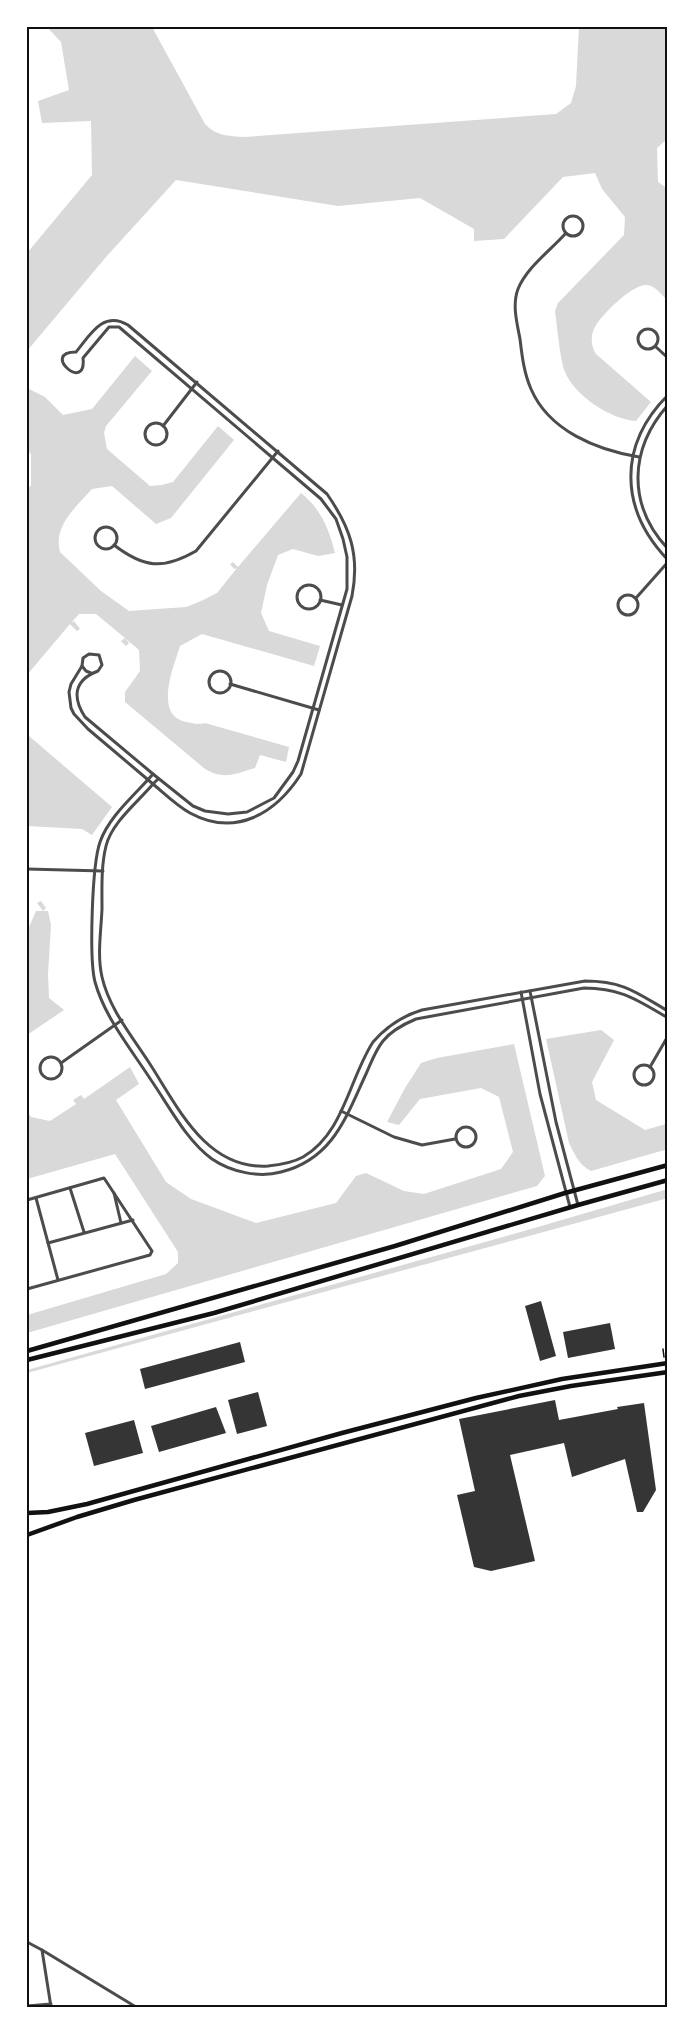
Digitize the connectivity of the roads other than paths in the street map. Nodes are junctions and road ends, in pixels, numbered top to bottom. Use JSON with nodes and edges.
{"nodes":[{"id":1,"x":566,"y":233,"type":"junction"},
{"id":2,"x":656,"y":346,"type":"junction"},
{"id":3,"x":160,"y":351,"type":"junction"},
{"id":4,"x":76,"y":352,"type":"junction"},
{"id":5,"x":154,"y":357,"type":"junction"},
{"id":6,"x":83,"y":358,"type":"junction"},
{"id":7,"x":668,"y":358,"type":"edge"},
{"id":8,"x":197,"y":382,"type":"junction"},
{"id":9,"x":190,"y":389,"type":"junction"},
{"id":10,"x":668,"y":395,"type":"edge"},
{"id":11,"x":668,"y":405,"type":"edge"},
{"id":12,"x":230,"y":411,"type":"junction"},
{"id":13,"x":224,"y":417,"type":"junction"},
{"id":14,"x":647,"y":419,"type":"junction"},
{"id":15,"x":653,"y":424,"type":"junction"},
{"id":16,"x":163,"y":426,"type":"junction"},
{"id":17,"x":278,"y":451,"type":"junction"},
{"id":18,"x":633,"y":456,"type":"junction"},
{"id":19,"x":272,"y":458,"type":"junction"},
{"id":20,"x":639,"y":458,"type":"junction"},
{"id":21,"x":339,"y":511,"type":"junction"},
{"id":22,"x":332,"y":514,"type":"junction"},
{"id":23,"x":646,"y":517,"type":"junction"},
{"id":24,"x":640,"y":519,"type":"junction"},
{"id":25,"x":114,"y":545,"type":"junction"},
{"id":26,"x":668,"y":549,"type":"edge"},
{"id":27,"x":668,"y":561,"type":"edge"},
{"id":28,"x":636,"y":598,"type":"junction"},
{"id":29,"x":320,"y":600,"type":"junction"},
{"id":30,"x":342,"y":605,"type":"junction"},
{"id":31,"x":348,"y":607,"type":"junction"},
{"id":32,"x":82,"y":666,"type":"junction"},
{"id":33,"x":92,"y":673,"type":"junction"},
{"id":34,"x":230,"y":684,"type":"junction"},
{"id":35,"x":312,"y":708,"type":"junction"},
{"id":36,"x":319,"y":710,"type":"junction"},
{"id":37,"x":153,"y":774,"type":"junction"},
{"id":38,"x":158,"y":778,"type":"junction"},
{"id":39,"x":148,"y":780,"type":"junction"},
{"id":40,"x":153,"y":784,"type":"junction"},
{"id":41,"x":247,"y":812,"type":"junction"},
{"id":42,"x":115,"y":818,"type":"junction"},
{"id":43,"x":250,"y":819,"type":"junction"},
{"id":44,"x":119,"y":823,"type":"junction"},
{"id":45,"x":27,"y":869,"type":"edge"},
{"id":46,"x":96,"y":871,"type":"junction"},
{"id":47,"x":103,"y":871,"type":"junction"},
{"id":48,"x":593,"y":981,"type":"junction"},
{"id":49,"x":594,"y":988,"type":"junction"},
{"id":50,"x":530,"y":991,"type":"junction"},
{"id":51,"x":521,"y":992,"type":"junction"},
{"id":52,"x":531,"y":998,"type":"junction"},
{"id":53,"x":523,"y":1000,"type":"junction"},
{"id":54,"x":668,"y":1011,"type":"edge"},
{"id":55,"x":668,"y":1018,"type":"edge"},
{"id":56,"x":122,"y":1020,"type":"junction"},
{"id":57,"x":114,"y":1025,"type":"junction"},
{"id":58,"x":668,"y":1036,"type":"edge"},
{"id":59,"x":61,"y":1063,"type":"junction"},
{"id":60,"x":650,"y":1067,"type":"junction"},
{"id":61,"x":153,"y":1068,"type":"junction"},
{"id":62,"x":146,"y":1073,"type":"junction"},
{"id":63,"x":341,"y":1111,"type":"junction"},
{"id":64,"x":348,"y":1114,"type":"junction"},
{"id":65,"x":456,"y":1139,"type":"junction"},
{"id":66,"x":668,"y":1165,"type":"edge"},
{"id":67,"x":668,"y":1180,"type":"edge"},
{"id":68,"x":70,"y":1188,"type":"junction"},
{"id":69,"x":574,"y":1190,"type":"junction"},
{"id":70,"x":113,"y":1191,"type":"junction"},
{"id":71,"x":565,"y":1192,"type":"junction"},
{"id":72,"x":36,"y":1198,"type":"junction"},
{"id":73,"x":27,"y":1200,"type":"edge"},
{"id":74,"x":578,"y":1205,"type":"junction"},
{"id":75,"x":570,"y":1208,"type":"junction"},
{"id":76,"x":133,"y":1220,"type":"junction"},
{"id":77,"x":121,"y":1223,"type":"junction"},
{"id":78,"x":84,"y":1232,"type":"junction"},
{"id":79,"x":48,"y":1243,"type":"junction"},
{"id":80,"x":58,"y":1280,"type":"junction"},
{"id":81,"x":27,"y":1288,"type":"edge"},
{"id":82,"x":27,"y":1351,"type":"edge"},
{"id":83,"x":27,"y":1360,"type":"edge"},
{"id":84,"x":668,"y":1364,"type":"edge"},
{"id":85,"x":668,"y":1372,"type":"edge"},
{"id":86,"x":27,"y":1513,"type":"edge"},
{"id":87,"x":27,"y":1535,"type":"edge"},
{"id":88,"x":27,"y":1942,"type":"edge"},
{"id":89,"x":42,"y":1950,"type":"junction"},
{"id":90,"x":51,"y":2005,"type":"edge"},
{"id":91,"x":27,"y":2006,"type":"edge"},
{"id":92,"x":136,"y":2007,"type":"edge"}],
"edges":[{"from":1,"to":1,"type":"street"},
{"from":1,"to":18,"type":"street"},
{"from":2,"to":2,"type":"street"},
{"from":2,"to":7,"type":"street"},
{"from":3,"to":4,"type":"street"},
{"from":3,"to":5,"type":"street"},
{"from":3,"to":8,"type":"street"},
{"from":4,"to":6,"type":"street"},
{"from":4,"to":6,"type":"street"},
{"from":5,"to":6,"type":"street"},
{"from":5,"to":9,"type":"street"},
{"from":8,"to":9,"type":"street"},
{"from":8,"to":12,"type":"street"},
{"from":9,"to":13,"type":"street"},
{"from":9,"to":16,"type":"street"},
{"from":10,"to":14,"type":"street"},
{"from":11,"to":15,"type":"street"},
{"from":12,"to":13,"type":"street"},
{"from":12,"to":17,"type":"street"},
{"from":13,"to":19,"type":"street"},
{"from":14,"to":15,"type":"street"},
{"from":14,"to":18,"type":"street"},
{"from":15,"to":20,"type":"street"},
{"from":16,"to":16,"type":"street"},
{"from":17,"to":19,"type":"street"},
{"from":17,"to":21,"type":"street"},
{"from":18,"to":20,"type":"street"},
{"from":18,"to":24,"type":"street"},
{"from":19,"to":22,"type":"street"},
{"from":19,"to":25,"type":"street"},
{"from":20,"to":23,"type":"street"},
{"from":21,"to":22,"type":"street"},
{"from":21,"to":31,"type":"street"},
{"from":22,"to":30,"type":"street"},
{"from":23,"to":24,"type":"street"},
{"from":23,"to":26,"type":"street"},
{"from":24,"to":27,"type":"street"},
{"from":25,"to":25,"type":"street"},
{"from":27,"to":28,"type":"street"},
{"from":28,"to":28,"type":"street"},
{"from":29,"to":29,"type":"street"},
{"from":29,"to":30,"type":"street"},
{"from":30,"to":31,"type":"street"},
{"from":30,"to":35,"type":"street"},
{"from":31,"to":36,"type":"street"},
{"from":32,"to":33,"type":"street"},
{"from":32,"to":33,"type":"street"},
{"from":32,"to":39,"type":"street"},
{"from":33,"to":37,"type":"street"},
{"from":34,"to":34,"type":"street"},
{"from":34,"to":35,"type":"street"},
{"from":35,"to":36,"type":"street"},
{"from":35,"to":41,"type":"street"},
{"from":36,"to":43,"type":"street"},
{"from":37,"to":38,"type":"street"},
{"from":37,"to":39,"type":"street"},
{"from":38,"to":40,"type":"street"},
{"from":38,"to":41,"type":"street"},
{"from":39,"to":40,"type":"street"},
{"from":39,"to":42,"type":"street"},
{"from":40,"to":43,"type":"street"},
{"from":40,"to":44,"type":"street"},
{"from":41,"to":43,"type":"street"},
{"from":42,"to":44,"type":"street"},
{"from":42,"to":46,"type":"street"},
{"from":44,"to":47,"type":"street"},
{"from":45,"to":46,"type":"street"},
{"from":46,"to":47,"type":"street"},
{"from":46,"to":57,"type":"street"},
{"from":47,"to":56,"type":"street"},
{"from":48,"to":49,"type":"street"},
{"from":48,"to":50,"type":"street"},
{"from":48,"to":54,"type":"street"},
{"from":49,"to":52,"type":"street"},
{"from":49,"to":55,"type":"street"},
{"from":50,"to":51,"type":"street"},
{"from":50,"to":52,"type":"street"},
{"from":51,"to":53,"type":"street"},
{"from":51,"to":63,"type":"street"},
{"from":52,"to":53,"type":"street"},
{"from":52,"to":69,"type":"street"},
{"from":53,"to":64,"type":"street"},
{"from":53,"to":71,"type":"street"},
{"from":56,"to":57,"type":"street"},
{"from":56,"to":61,"type":"street"},
{"from":57,"to":59,"type":"street"},
{"from":57,"to":62,"type":"street"},
{"from":58,"to":60,"type":"street"},
{"from":59,"to":59,"type":"street"},
{"from":60,"to":60,"type":"street"},
{"from":61,"to":62,"type":"street"},
{"from":61,"to":63,"type":"street"},
{"from":62,"to":64,"type":"street"},
{"from":63,"to":64,"type":"street"},
{"from":64,"to":65,"type":"street"},
{"from":65,"to":65,"type":"street"},
{"from":66,"to":69,"type":"main road"},
{"from":67,"to":74,"type":"main road"},
{"from":68,"to":70,"type":"street"},
{"from":68,"to":72,"type":"street"},
{"from":68,"to":78,"type":"street"},
{"from":69,"to":71,"type":"main road"},
{"from":69,"to":74,"type":"street"},
{"from":70,"to":76,"type":"street"},
{"from":70,"to":77,"type":"street"},
{"from":71,"to":75,"type":"street"},
{"from":71,"to":82,"type":"main road"},
{"from":72,"to":73,"type":"street"},
{"from":72,"to":79,"type":"street"},
{"from":74,"to":75,"type":"main road"},
{"from":75,"to":83,"type":"main road"},
{"from":76,"to":77,"type":"street"},
{"from":76,"to":80,"type":"street"},
{"from":77,"to":78,"type":"street"},
{"from":78,"to":79,"type":"street"},
{"from":79,"to":80,"type":"street"},
{"from":80,"to":81,"type":"street"},
{"from":84,"to":86,"type":"main road"},
{"from":85,"to":87,"type":"main road"},
{"from":88,"to":89,"type":"street"},
{"from":89,"to":90,"type":"street"},
{"from":89,"to":92,"type":"street"},
{"from":90,"to":91,"type":"street"}]}
